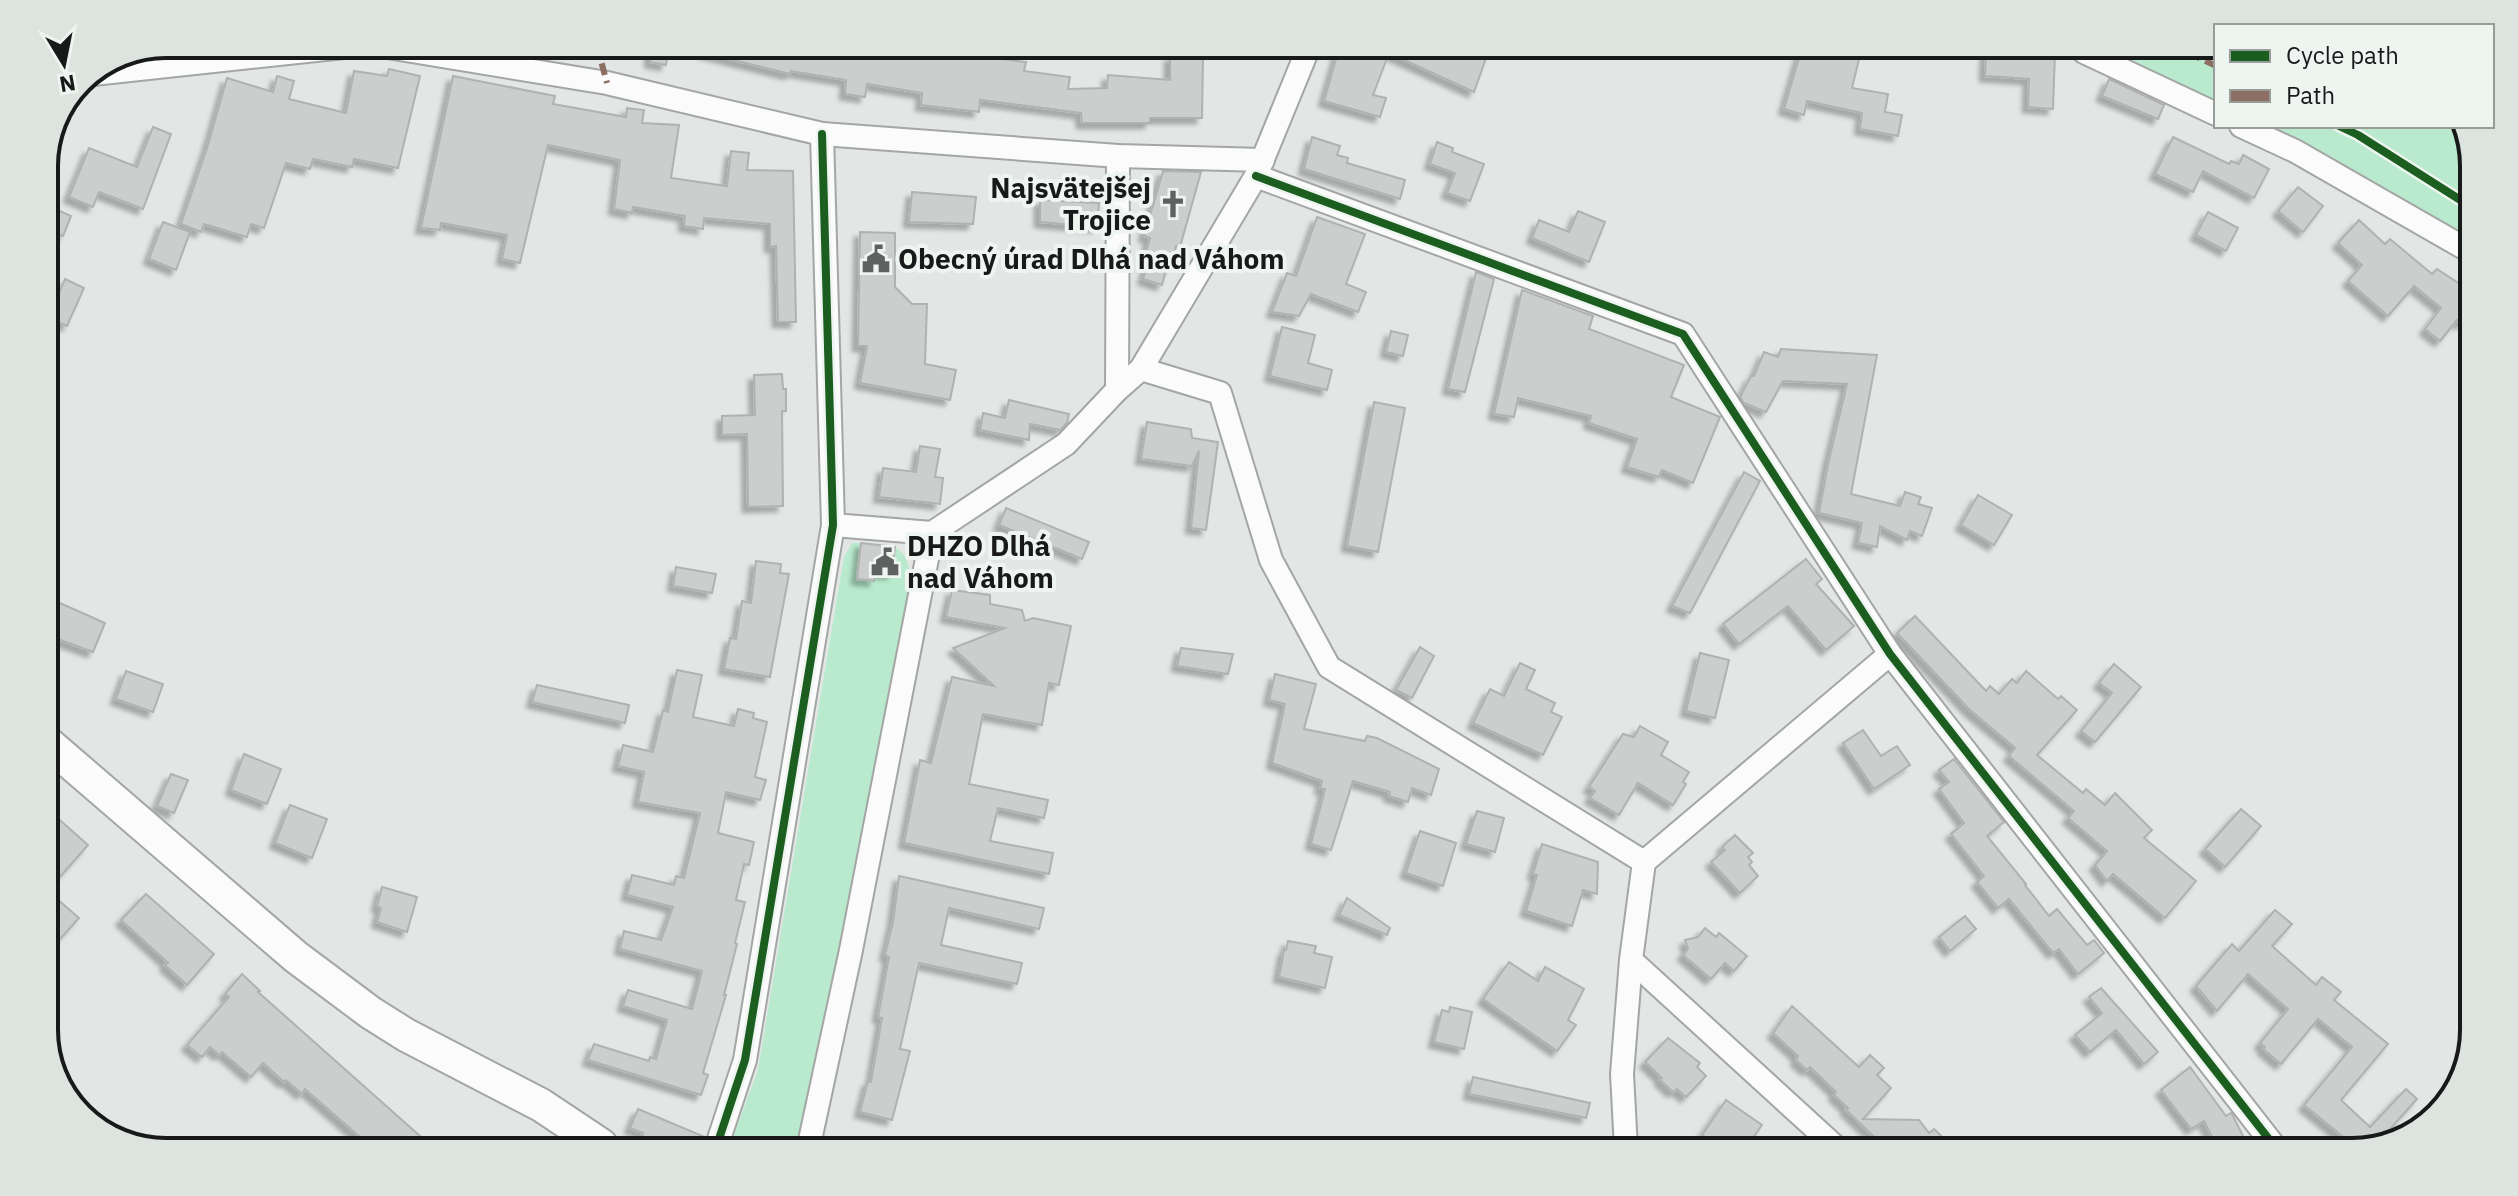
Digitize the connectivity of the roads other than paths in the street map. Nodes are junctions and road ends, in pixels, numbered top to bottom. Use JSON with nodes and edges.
{"nodes":[{"id":1,"x":242,"y":58,"type":"edge"},
{"id":2,"x":454,"y":58,"type":"edge"},
{"id":3,"x":1304,"y":58,"type":"edge"},
{"id":4,"x":2097,"y":58,"type":"edge"},
{"id":5,"x":112,"y":72,"type":"edge"},
{"id":6,"x":2214,"y":113,"type":"edge"},
{"id":7,"x":2245,"y":128,"type":"edge"},
{"id":8,"x":822,"y":134,"type":"junction"},
{"id":9,"x":1118,"y":156,"type":"junction"},
{"id":10,"x":1260,"y":168,"type":"junction"},
{"id":11,"x":2460,"y":246,"type":"edge"},
{"id":12,"x":1141,"y":369,"type":"junction"},
{"id":13,"x":1117,"y":390,"type":"junction"},
{"id":14,"x":833,"y":525,"type":"junction"},
{"id":15,"x":932,"y":533,"type":"junction"},
{"id":16,"x":1890,"y":654,"type":"junction"},
{"id":17,"x":58,"y":752,"type":"edge"},
{"id":18,"x":1644,"y":862,"type":"junction"},
{"id":19,"x":1631,"y":960,"type":"junction"},
{"id":20,"x":590,"y":1138,"type":"edge"},
{"id":21,"x":719,"y":1138,"type":"edge"},
{"id":22,"x":811,"y":1138,"type":"edge"},
{"id":23,"x":1625,"y":1138,"type":"edge"},
{"id":24,"x":1826,"y":1138,"type":"edge"},
{"id":25,"x":2268,"y":1138,"type":"edge"}],
"edges":[{"from":1,"to":5,"type":"street"},
{"from":2,"to":8,"type":"street"},
{"from":3,"to":10,"type":"street"},
{"from":4,"to":6,"type":"street"},
{"from":7,"to":11,"type":"street"},
{"from":8,"to":9,"type":"street"},
{"from":8,"to":14,"type":"street"},
{"from":9,"to":10,"type":"street"},
{"from":9,"to":13,"type":"street"},
{"from":10,"to":12,"type":"street"},
{"from":10,"to":16,"type":"street"},
{"from":12,"to":13,"type":"street"},
{"from":12,"to":18,"type":"street"},
{"from":13,"to":15,"type":"street"},
{"from":14,"to":15,"type":"street"},
{"from":14,"to":21,"type":"street"},
{"from":15,"to":22,"type":"street"},
{"from":16,"to":18,"type":"street"},
{"from":16,"to":25,"type":"street"},
{"from":17,"to":20,"type":"main road"},
{"from":18,"to":19,"type":"street"},
{"from":19,"to":23,"type":"street"},
{"from":19,"to":24,"type":"street"}]}
